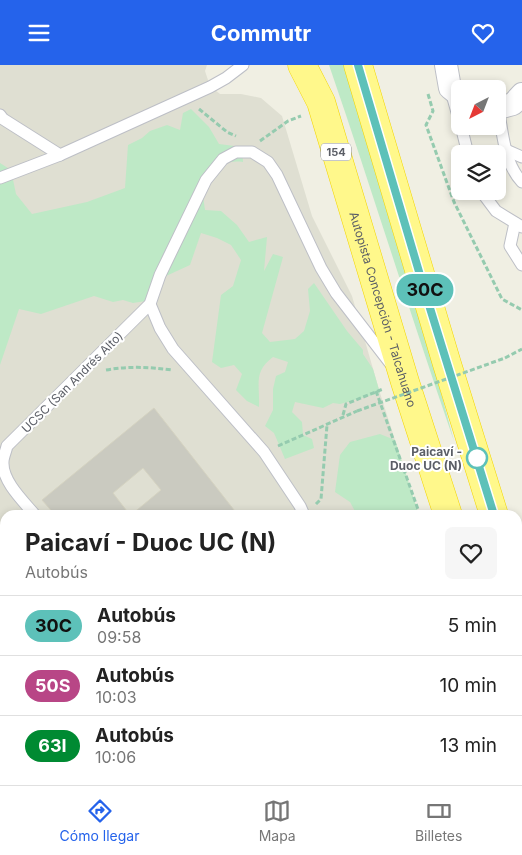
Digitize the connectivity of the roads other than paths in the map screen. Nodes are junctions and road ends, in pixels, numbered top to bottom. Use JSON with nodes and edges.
{"nodes":[{"id":1,"x":242,"y":65,"type":"edge"},
{"id":2,"x":302,"y":65,"type":"edge"},
{"id":3,"x":358,"y":65,"type":"edge"},
{"id":4,"x":522,"y":94,"type":"edge"},
{"id":5,"x":506,"y":105,"type":"edge"},
{"id":6,"x":0,"y":115,"type":"edge"},
{"id":7,"x":506,"y":150,"type":"joint"},
{"id":8,"x":60,"y":155,"type":"junction"},
{"id":9,"x":522,"y":157,"type":"edge"},
{"id":10,"x":0,"y":178,"type":"edge"},
{"id":11,"x":522,"y":183,"type":"edge"},
{"id":12,"x":488,"y":200,"type":"edge"},
{"id":13,"x":519,"y":225,"type":"edge"},
{"id":14,"x":522,"y":265,"type":"edge"},
{"id":15,"x":150,"y":304,"type":"junction"},
{"id":16,"x":405,"y":382,"type":"junction"},
{"id":17,"x":4,"y":450,"type":"edge"},
{"id":18,"x":30,"y":510,"type":"edge"},
{"id":19,"x":305,"y":510,"type":"edge"},
{"id":20,"x":446,"y":510,"type":"edge"},
{"id":21,"x":492,"y":510,"type":"edge"}],
"edges":[{"from":1,"to":8,"type":"lane"},
{"from":2,"to":16,"type":"highway","name":"Autopista Concepción - Talcahuano","number":"154"},
{"from":3,"to":21,"type":"highway"},
{"from":4,"to":5,"type":"street"},
{"from":6,"to":8,"type":"lane"},
{"from":7,"to":9,"type":"lane"},
{"from":7,"to":11,"type":"lane"},
{"from":8,"to":10,"type":"lane"},
{"from":12,"to":13,"type":"lane"},
{"from":13,"to":14,"type":"lane"},
{"from":15,"to":16,"type":"lane","name":"UCSC (San Andrés Alto)"},
{"from":15,"to":17,"type":"lane","name":"UCSC (San Andrés Alto)"},
{"from":15,"to":19,"type":"lane"},
{"from":16,"to":20,"type":"highway","name":"Autopista Concepción - Talcahuano","number":"154"},
{"from":17,"to":18,"type":"lane","name":"UCSC (San Andrés Alto)"}]}
